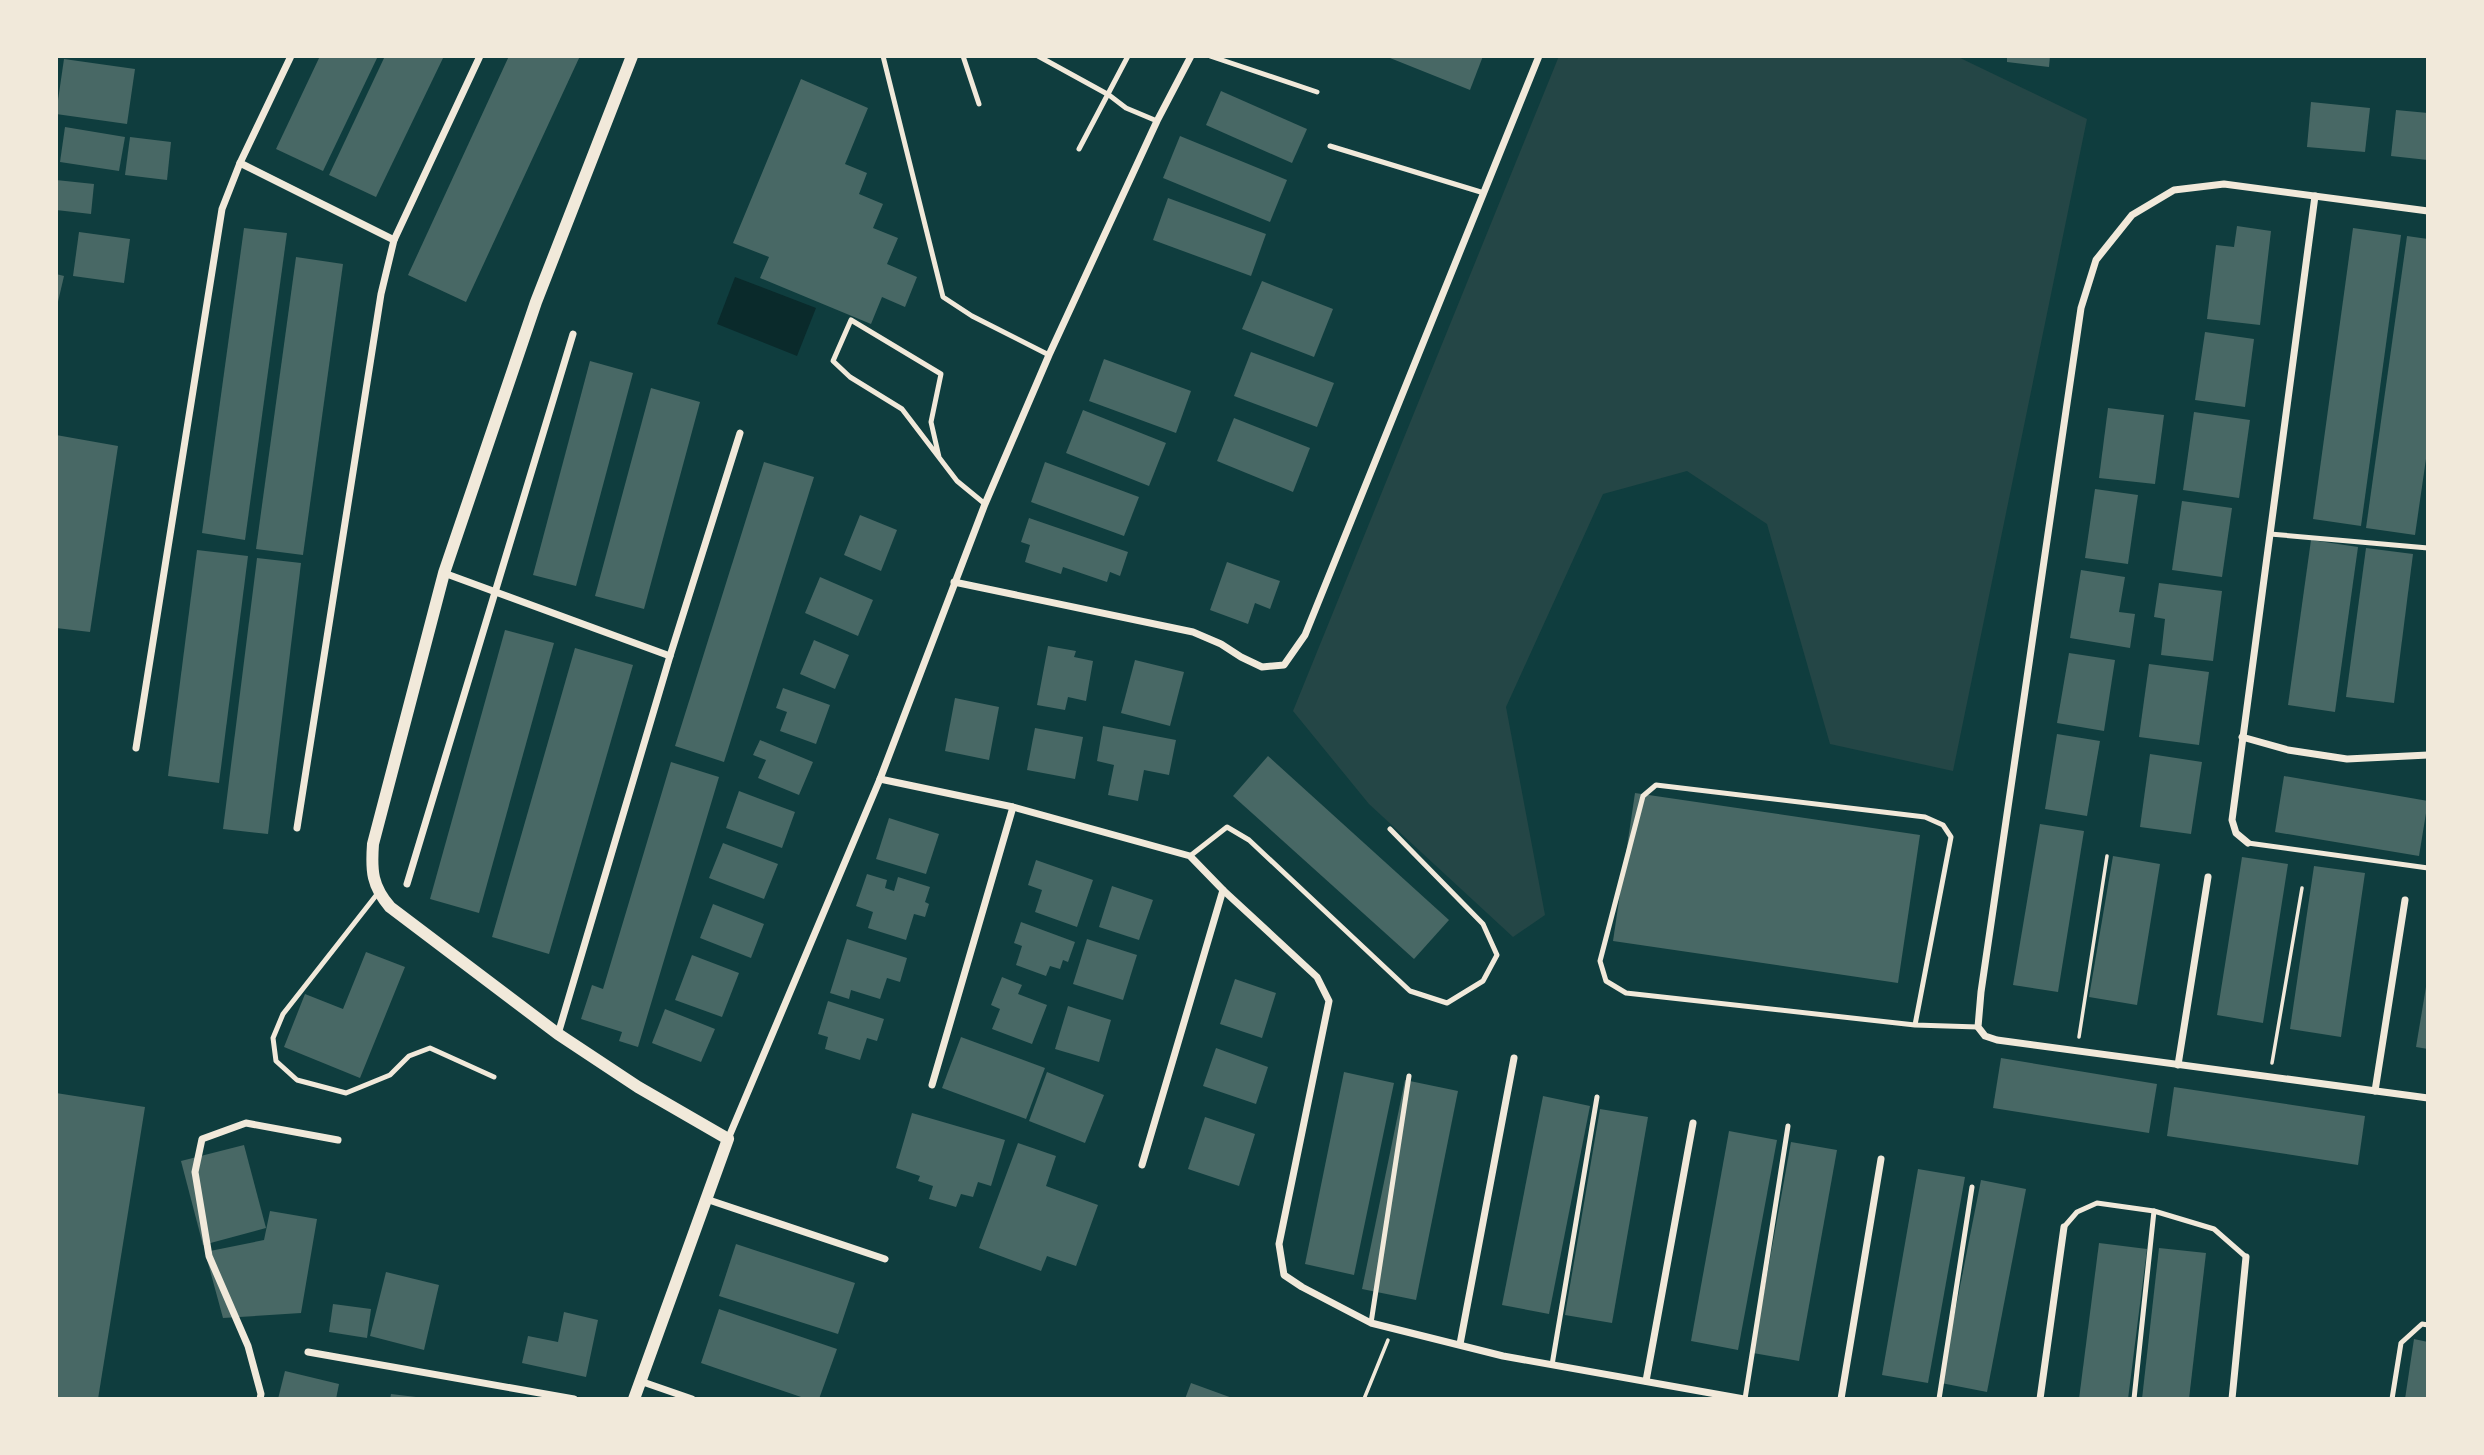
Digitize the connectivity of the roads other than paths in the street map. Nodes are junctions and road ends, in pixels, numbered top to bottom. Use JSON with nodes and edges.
{"nodes":[{"id":1,"x":291,"y":56,"type":"edge"},
{"id":2,"x":480,"y":56,"type":"edge"},
{"id":3,"x":632,"y":56,"type":"edge"},
{"id":4,"x":883,"y":56,"type":"edge"},
{"id":5,"x":963,"y":56,"type":"edge"},
{"id":6,"x":1038,"y":56,"type":"edge"},
{"id":7,"x":1128,"y":56,"type":"edge"},
{"id":8,"x":1191,"y":56,"type":"edge"},
{"id":9,"x":1210,"y":56,"type":"edge"},
{"id":10,"x":1539,"y":56,"type":"edge"},
{"id":11,"x":1317,"y":92,"type":"dead end"},
{"id":12,"x":1109,"y":95,"type":"junction"},
{"id":13,"x":979,"y":104,"type":"dead end"},
{"id":14,"x":1157,"y":121,"type":"junction"},
{"id":15,"x":1330,"y":146,"type":"dead end"},
{"id":16,"x":1079,"y":149,"type":"dead end"},
{"id":17,"x":240,"y":163,"type":"junction"},
{"id":18,"x":1484,"y":193,"type":"junction"},
{"id":19,"x":2315,"y":196,"type":"junction"},
{"id":20,"x":2428,"y":211,"type":"edge"},
{"id":21,"x":394,"y":240,"type":"junction"},
{"id":22,"x":573,"y":334,"type":"dead end"},
{"id":23,"x":1049,"y":355,"type":"junction"},
{"id":24,"x":740,"y":433,"type":"dead end"},
{"id":25,"x":940,"y":457,"type":"junction"},
{"id":26,"x":985,"y":504,"type":"junction"},
{"id":27,"x":2270,"y":534,"type":"junction"},
{"id":28,"x":2428,"y":548,"type":"edge"},
{"id":29,"x":444,"y":573,"type":"junction"},
{"id":30,"x":954,"y":582,"type":"junction"},
{"id":31,"x":495,"y":591,"type":"junction"},
{"id":32,"x":670,"y":656,"type":"junction"},
{"id":33,"x":2242,"y":737,"type":"junction"},
{"id":34,"x":136,"y":748,"type":"dead end"},
{"id":35,"x":2428,"y":755,"type":"edge"},
{"id":36,"x":880,"y":779,"type":"junction"},
{"id":37,"x":1013,"y":807,"type":"junction"},
{"id":38,"x":297,"y":828,"type":"dead end"},
{"id":39,"x":1390,"y":829,"type":"dead end"},
{"id":40,"x":2248,"y":843,"type":"joint"},
{"id":41,"x":1190,"y":856,"type":"junction"},
{"id":42,"x":2428,"y":868,"type":"edge"},
{"id":43,"x":2208,"y":877,"type":"dead end"},
{"id":44,"x":407,"y":884,"type":"dead end"},
{"id":45,"x":1223,"y":890,"type":"junction"},
{"id":46,"x":378,"y":893,"type":"junction"},
{"id":47,"x":2405,"y":900,"type":"dead end"},
{"id":48,"x":1914,"y":1024,"type":"junction"},
{"id":49,"x":1978,"y":1027,"type":"junction"},
{"id":50,"x":558,"y":1034,"type":"junction"},
{"id":51,"x":1514,"y":1058,"type":"dead end"},
{"id":52,"x":2178,"y":1065,"type":"junction"},
{"id":53,"x":1409,"y":1076,"type":"dead end"},
{"id":54,"x":494,"y":1077,"type":"dead end"},
{"id":55,"x":932,"y":1085,"type":"dead end"},
{"id":56,"x":2375,"y":1091,"type":"junction"},
{"id":57,"x":1597,"y":1097,"type":"dead end"},
{"id":58,"x":2428,"y":1098,"type":"edge"},
{"id":59,"x":1692,"y":1123,"type":"dead end"},
{"id":60,"x":1788,"y":1126,"type":"dead end"},
{"id":61,"x":728,"y":1139,"type":"junction"},
{"id":62,"x":338,"y":1140,"type":"dead end"},
{"id":63,"x":1881,"y":1159,"type":"dead end"},
{"id":64,"x":1142,"y":1165,"type":"dead end"},
{"id":65,"x":1972,"y":1187,"type":"dead end"},
{"id":66,"x":706,"y":1199,"type":"junction"},
{"id":67,"x":2154,"y":1211,"type":"junction"},
{"id":68,"x":2064,"y":1227,"type":"joint"},
{"id":69,"x":2246,"y":1257,"type":"joint"},
{"id":70,"x":885,"y":1259,"type":"dead end"},
{"id":71,"x":1371,"y":1323,"type":"junction"},
{"id":72,"x":2428,"y":1325,"type":"edge"},
{"id":73,"x":1460,"y":1344,"type":"junction"},
{"id":74,"x":308,"y":1352,"type":"dead end"},
{"id":75,"x":1552,"y":1365,"type":"junction"},
{"id":76,"x":640,"y":1381,"type":"junction"},
{"id":77,"x":1646,"y":1381,"type":"junction"},
{"id":78,"x":260,"y":1399,"type":"edge"},
{"id":79,"x":574,"y":1399,"type":"edge"},
{"id":80,"x":634,"y":1399,"type":"edge"},
{"id":81,"x":692,"y":1399,"type":"edge"},
{"id":82,"x":1744,"y":1399,"type":"edge"},
{"id":83,"x":1841,"y":1399,"type":"edge"},
{"id":84,"x":1939,"y":1399,"type":"edge"},
{"id":85,"x":2040,"y":1399,"type":"edge"},
{"id":86,"x":2134,"y":1399,"type":"edge"},
{"id":87,"x":2232,"y":1399,"type":"edge"},
{"id":88,"x":2392,"y":1399,"type":"edge"}],
"edges":[{"from":1,"to":17,"type":"street"},
{"from":2,"to":21,"type":"street"},
{"from":3,"to":29,"type":"street"},
{"from":4,"to":23,"type":"lane"},
{"from":5,"to":13,"type":"lane"},
{"from":6,"to":12,"type":"lane"},
{"from":7,"to":12,"type":"lane"},
{"from":8,"to":14,"type":"street"},
{"from":9,"to":11,"type":"lane"},
{"from":10,"to":18,"type":"street"},
{"from":12,"to":14,"type":"lane"},
{"from":12,"to":16,"type":"lane"},
{"from":14,"to":23,"type":"street"},
{"from":15,"to":18,"type":"lane"},
{"from":17,"to":21,"type":"street"},
{"from":17,"to":34,"type":"street"},
{"from":18,"to":30,"type":"street"},
{"from":19,"to":20,"type":"street"},
{"from":19,"to":27,"type":"street"},
{"from":19,"to":49,"type":"street"},
{"from":21,"to":38,"type":"street"},
{"from":22,"to":31,"type":"street"},
{"from":23,"to":26,"type":"street"},
{"from":24,"to":32,"type":"street"},
{"from":25,"to":25,"type":"lane"},
{"from":25,"to":26,"type":"lane"},
{"from":26,"to":30,"type":"street"},
{"from":27,"to":28,"type":"lane"},
{"from":27,"to":33,"type":"street"},
{"from":29,"to":31,"type":"street"},
{"from":29,"to":46,"type":"street"},
{"from":30,"to":36,"type":"street"},
{"from":31,"to":32,"type":"street"},
{"from":31,"to":44,"type":"street"},
{"from":32,"to":50,"type":"street"},
{"from":33,"to":35,"type":"street"},
{"from":33,"to":40,"type":"street"},
{"from":36,"to":37,"type":"street"},
{"from":36,"to":61,"type":"street"},
{"from":37,"to":41,"type":"street"},
{"from":37,"to":55,"type":"street"},
{"from":39,"to":41,"type":"lane"},
{"from":40,"to":42,"type":"lane"},
{"from":41,"to":45,"type":"street"},
{"from":43,"to":52,"type":"street"},
{"from":45,"to":64,"type":"street"},
{"from":45,"to":71,"type":"street"},
{"from":46,"to":50,"type":"street"},
{"from":46,"to":54,"type":"lane"},
{"from":47,"to":56,"type":"street"},
{"from":48,"to":48,"type":"lane"},
{"from":48,"to":49,"type":"lane"},
{"from":49,"to":52,"type":"street"},
{"from":50,"to":61,"type":"street"},
{"from":51,"to":73,"type":"street"},
{"from":52,"to":56,"type":"street"},
{"from":53,"to":71,"type":"lane"},
{"from":56,"to":58,"type":"street"},
{"from":57,"to":75,"type":"lane"},
{"from":59,"to":77,"type":"street"},
{"from":60,"to":82,"type":"lane"},
{"from":61,"to":66,"type":"street"},
{"from":62,"to":78,"type":"street"},
{"from":63,"to":83,"type":"street"},
{"from":65,"to":84,"type":"lane"},
{"from":66,"to":70,"type":"street"},
{"from":66,"to":76,"type":"street"},
{"from":67,"to":68,"type":"lane"},
{"from":67,"to":69,"type":"lane"},
{"from":67,"to":86,"type":"lane"},
{"from":68,"to":85,"type":"street"},
{"from":69,"to":87,"type":"street"},
{"from":71,"to":73,"type":"street"},
{"from":72,"to":88,"type":"lane"},
{"from":73,"to":75,"type":"street"},
{"from":74,"to":79,"type":"street"},
{"from":75,"to":77,"type":"street"},
{"from":76,"to":80,"type":"street"},
{"from":76,"to":81,"type":"street"},
{"from":77,"to":82,"type":"street"}]}
